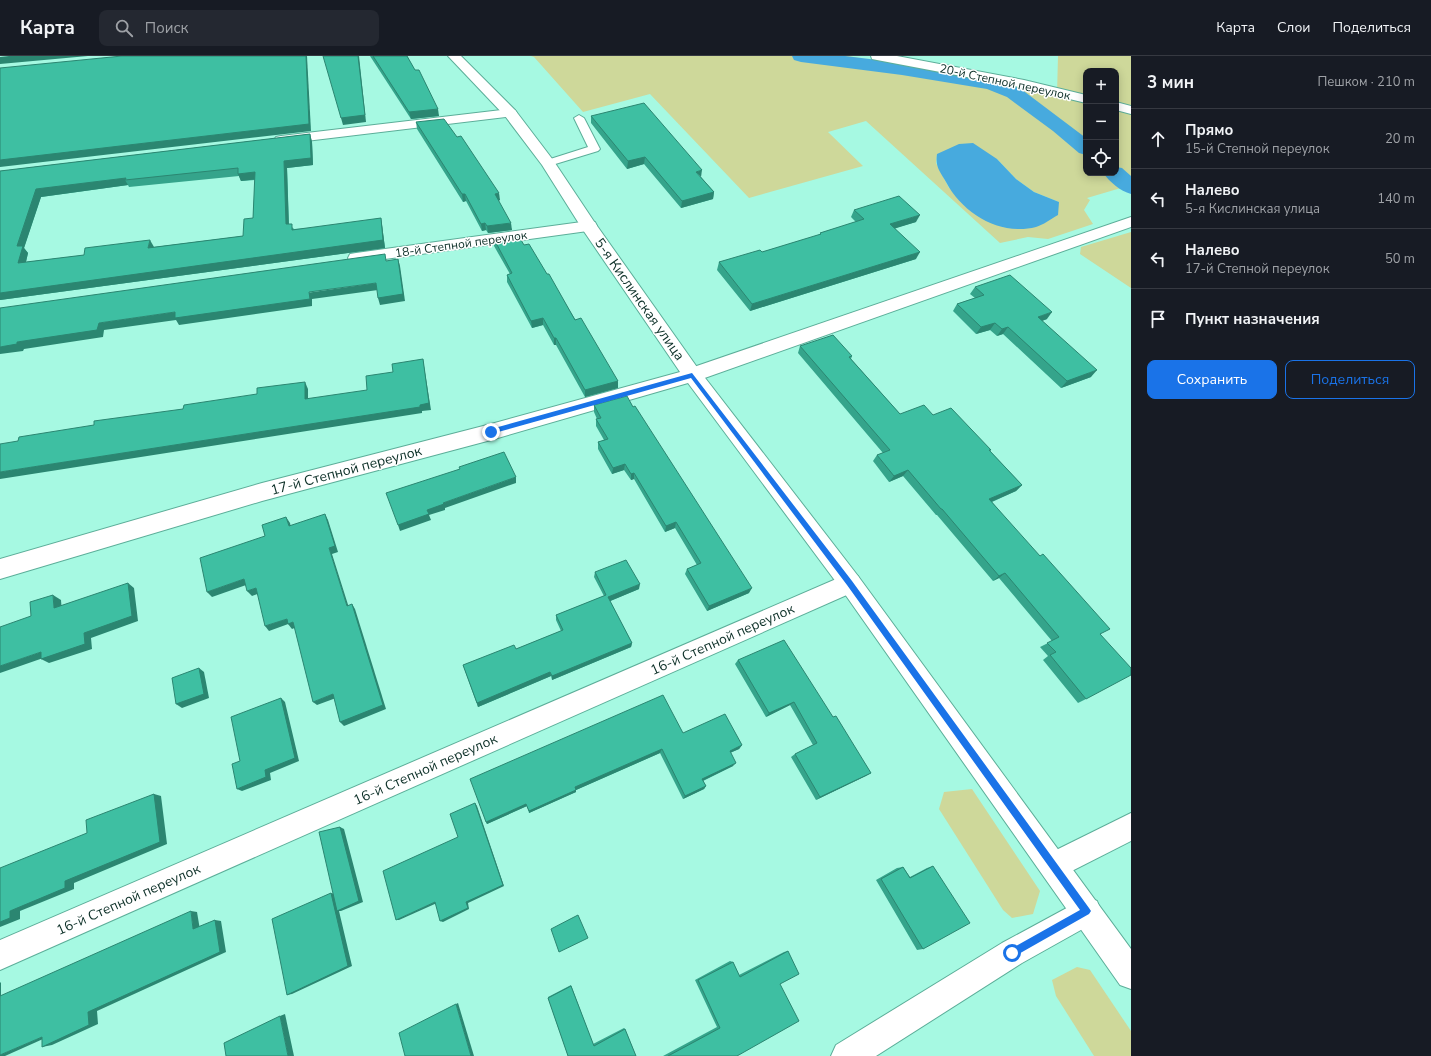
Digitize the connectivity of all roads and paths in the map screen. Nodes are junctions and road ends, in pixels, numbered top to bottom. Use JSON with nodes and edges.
{"nodes":[{"id":1,"x":454,"y":56,"type":"edge"},
{"id":2,"x":877,"y":56,"type":"edge"},
{"id":3,"x":1083,"y":98,"type":"edge"},
{"id":4,"x":1119,"y":107,"type":"edge"},
{"id":5,"x":1131,"y":110,"type":"edge"},
{"id":6,"x":510,"y":113,"type":"junction"},
{"id":7,"x":579,"y":118,"type":"dead end"},
{"id":8,"x":267,"y":142,"type":"edge"},
{"id":9,"x":548,"y":163,"type":"junction"},
{"id":10,"x":1131,"y":222,"type":"edge"},
{"id":11,"x":589,"y":226,"type":"junction"},
{"id":12,"x":338,"y":261,"type":"edge"},
{"id":13,"x":692,"y":375,"type":"junction"},
{"id":14,"x":0,"y":569,"type":"edge"},
{"id":15,"x":850,"y":583,"type":"junction"},
{"id":16,"x":1131,"y":826,"type":"edge"},
{"id":17,"x":1054,"y":866,"type":"junction"},
{"id":18,"x":1086,"y":911,"type":"junction"},
{"id":19,"x":0,"y":954,"type":"edge"},
{"id":20,"x":1131,"y":974,"type":"edge"},
{"id":21,"x":846,"y":1056,"type":"edge"}],
"edges":[{"from":1,"to":6,"type":"street","name":"5-я Кислинская улица"},
{"from":2,"to":3,"type":"street","name":"20-й Степной переулок"},
{"from":4,"to":5,"type":"street"},
{"from":6,"to":8,"type":"street"},
{"from":6,"to":9,"type":"street","name":"5-я Кислинская улица"},
{"from":7,"to":9,"type":"lane"},
{"from":9,"to":11,"type":"street","name":"5-я Кислинская улица"},
{"from":10,"to":13,"type":"street","name":"17-й Степной переулок"},
{"from":11,"to":12,"type":"street","name":"18-й Степной переулок"},
{"from":11,"to":13,"type":"street","name":"5-я Кислинская улица"},
{"from":13,"to":14,"type":"street","name":"17-й Степной переулок"},
{"from":13,"to":15,"type":"street","name":"5-я Кислинская улица"},
{"from":15,"to":17,"type":"street","name":"5-я Кислинская улица"},
{"from":15,"to":19,"type":"street","name":"16-й Степной переулок"},
{"from":16,"to":17,"type":"street"},
{"from":17,"to":18,"type":"street","name":"5-я Кислинская улица"},
{"from":18,"to":20,"type":"street","name":"5-я Кислинская улица"},
{"from":18,"to":21,"type":"street"}]}
